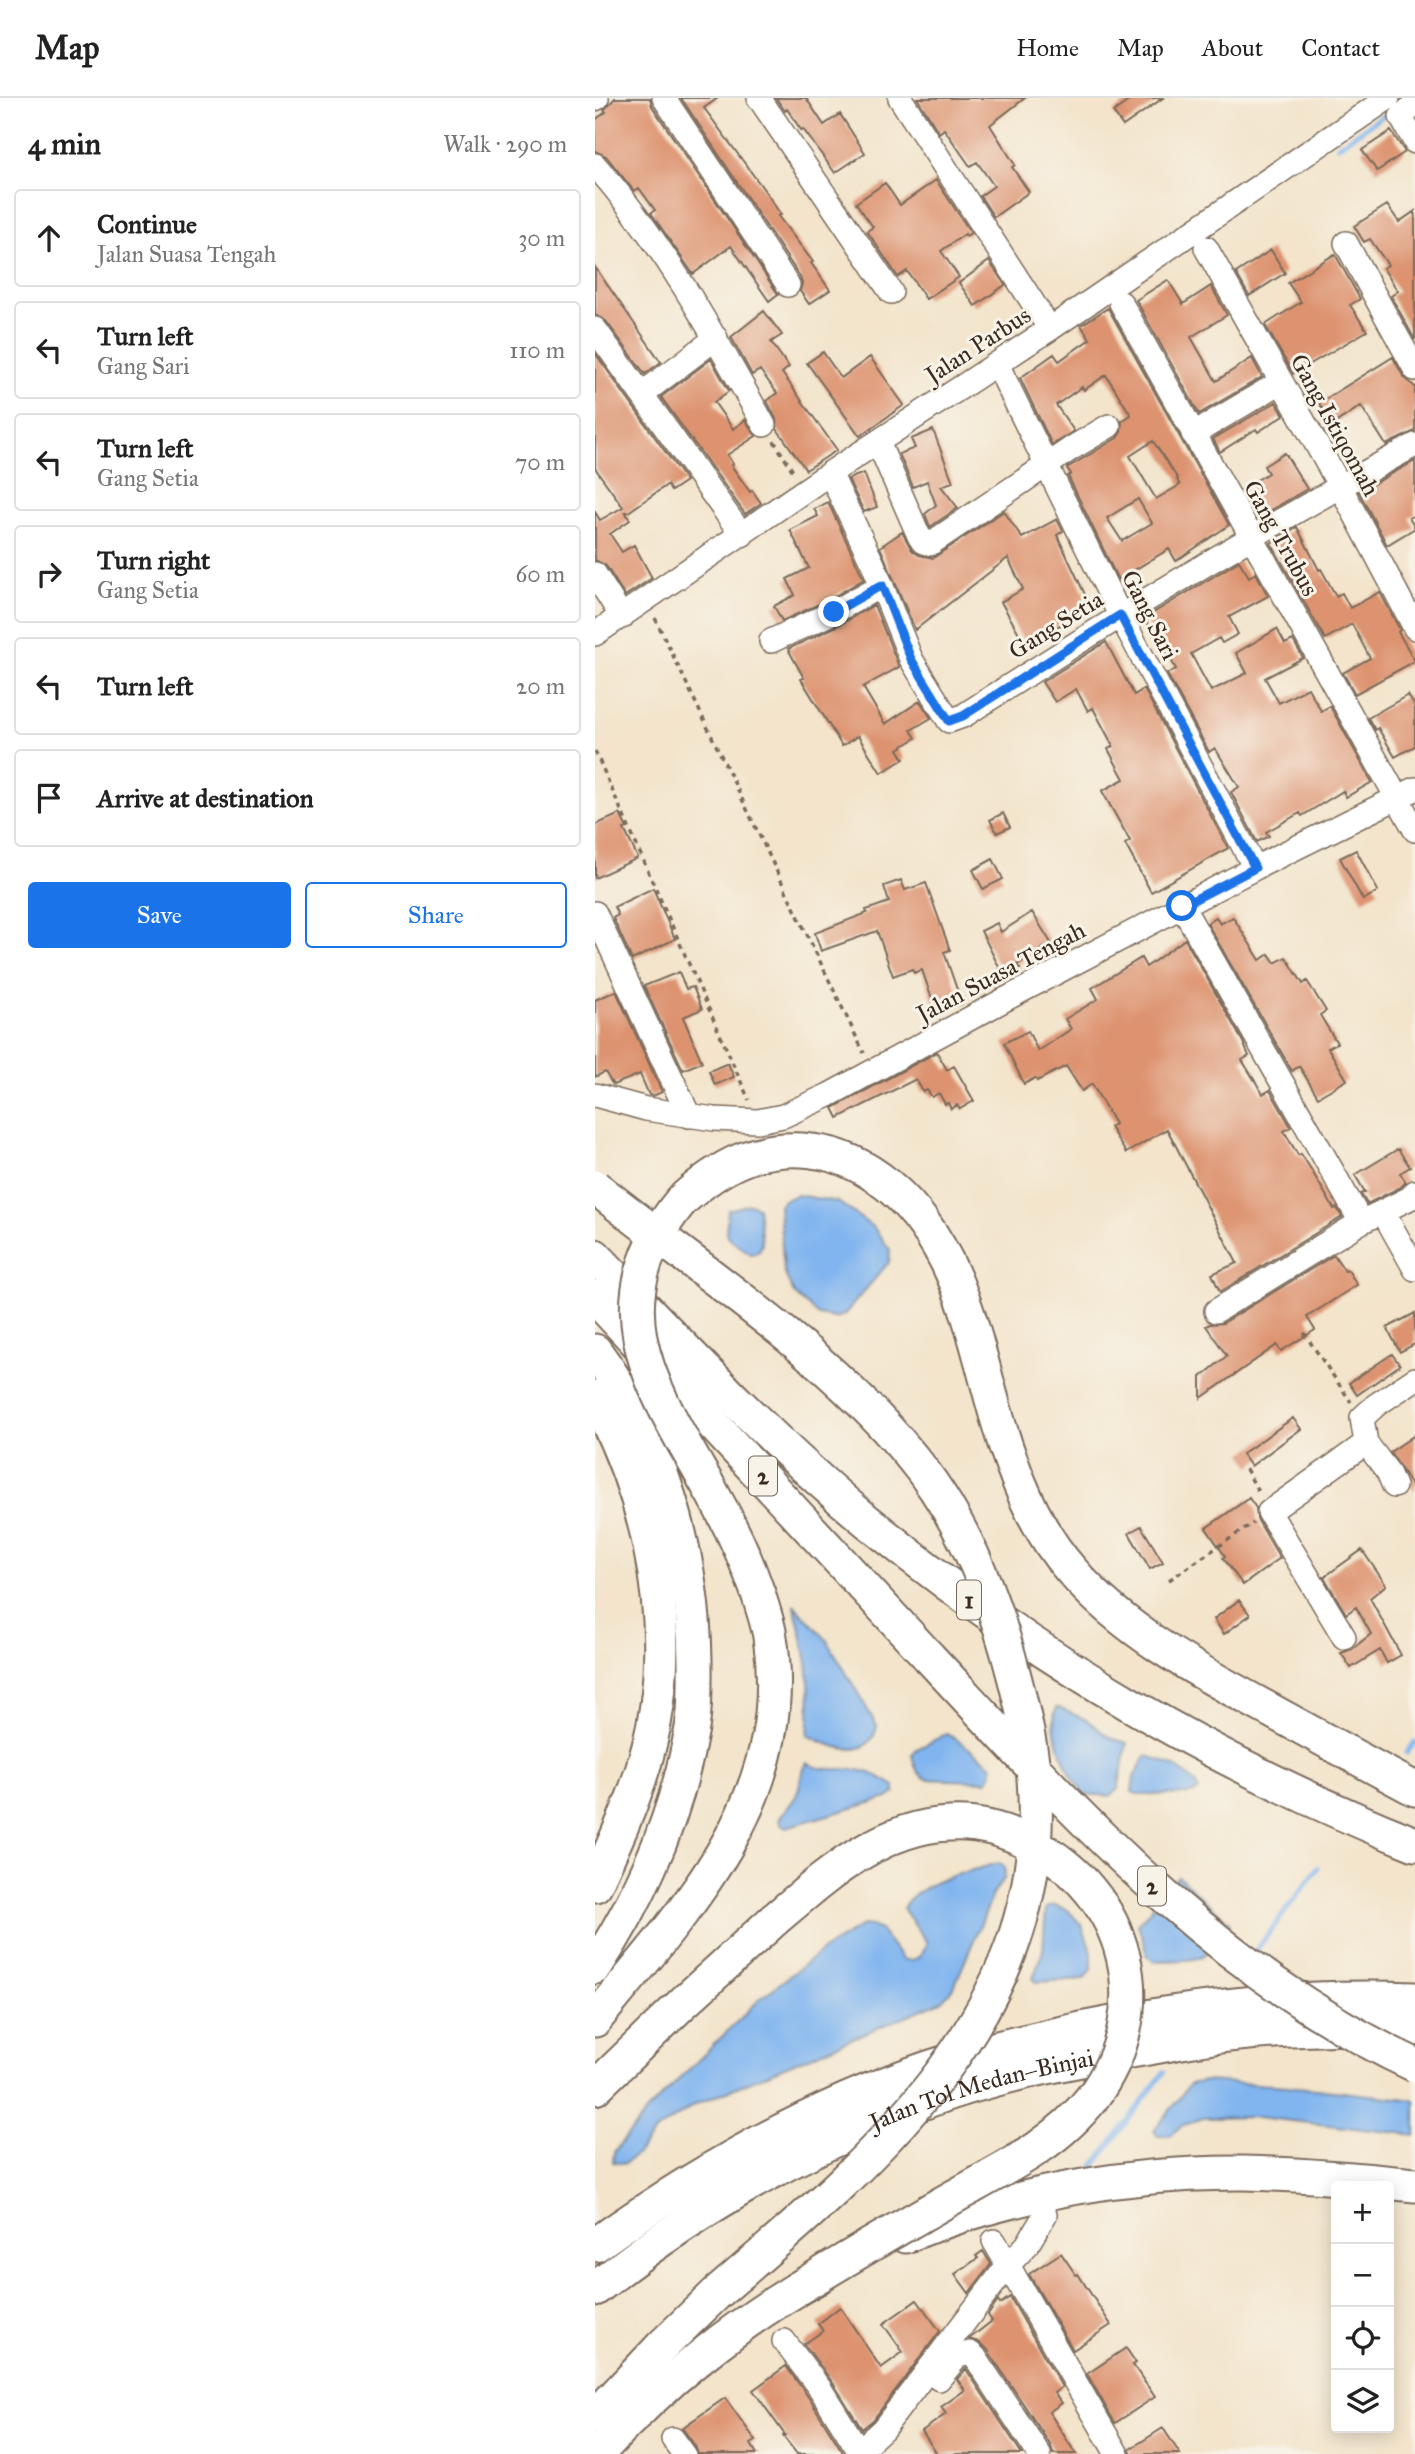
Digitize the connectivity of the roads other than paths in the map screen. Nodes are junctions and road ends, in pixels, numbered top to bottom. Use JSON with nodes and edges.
{"nodes":[{"id":1,"x":664,"y":98,"type":"edge"},
{"id":2,"x":759,"y":98,"type":"edge"},
{"id":3,"x":900,"y":98,"type":"edge"},
{"id":4,"x":1388,"y":98,"type":"edge"},
{"id":5,"x":1415,"y":104,"type":"edge"},
{"id":6,"x":1415,"y":142,"type":"edge"},
{"id":7,"x":595,"y":165,"type":"edge"},
{"id":8,"x":1346,"y":243,"type":"dead end"},
{"id":9,"x":1206,"y":248,"type":"dead end"},
{"id":10,"x":788,"y":285,"type":"dead end"},
{"id":11,"x":891,"y":292,"type":"dead end"},
{"id":12,"x":1121,"y":303,"type":"dead end"},
{"id":13,"x":595,"y":329,"type":"edge"},
{"id":14,"x":1051,"y":329,"type":"junction"},
{"id":15,"x":716,"y":338,"type":"junction"},
{"id":16,"x":1415,"y":369,"type":"edge"},
{"id":17,"x":1000,"y":371,"type":"junction"},
{"id":18,"x":1281,"y":382,"type":"junction"},
{"id":19,"x":642,"y":394,"type":"junction"},
{"id":20,"x":764,"y":425,"type":"road end"},
{"id":21,"x":1109,"y":426,"type":"dead end"},
{"id":22,"x":1193,"y":434,"type":"junction"},
{"id":23,"x":1415,"y":445,"type":"edge"},
{"id":24,"x":880,"y":446,"type":"junction"},
{"id":25,"x":1046,"y":466,"type":"junction"},
{"id":26,"x":833,"y":479,"type":"junction"},
{"id":27,"x":1340,"y":486,"type":"junction"},
{"id":28,"x":742,"y":535,"type":"junction"},
{"id":29,"x":1251,"y":538,"type":"junction"},
{"id":30,"x":595,"y":574,"type":"edge"},
{"id":31,"x":882,"y":585,"type":"junction"},
{"id":32,"x":1120,"y":615,"type":"junction"},
{"id":33,"x":622,"y":617,"type":"junction"},
{"id":34,"x":1415,"y":628,"type":"edge"},
{"id":35,"x":595,"y":634,"type":"edge"},
{"id":36,"x":771,"y":640,"type":"dead end"},
{"id":37,"x":1406,"y":794,"type":"edge"},
{"id":38,"x":1415,"y":830,"type":"edge"},
{"id":39,"x":1255,"y":868,"type":"junction"},
{"id":40,"x":1182,"y":906,"type":"junction"},
{"id":41,"x":595,"y":914,"type":"edge"},
{"id":42,"x":595,"y":1095,"type":"edge"},
{"id":43,"x":689,"y":1116,"type":"junction"},
{"id":44,"x":595,"y":1187,"type":"edge"},
{"id":45,"x":1415,"y":1192,"type":"edge"},
{"id":46,"x":1383,"y":1212,"type":"junction"},
{"id":47,"x":1361,"y":1222,"type":"junction"},
{"id":48,"x":595,"y":1256,"type":"edge"},
{"id":49,"x":1415,"y":1269,"type":"edge"},
{"id":50,"x":595,"y":1297,"type":"edge"},
{"id":51,"x":1216,"y":1311,"type":"dead end"},
{"id":52,"x":595,"y":1351,"type":"edge"},
{"id":53,"x":1415,"y":1379,"type":"edge"},
{"id":54,"x":595,"y":1398,"type":"edge"},
{"id":55,"x":1366,"y":1443,"type":"junction"},
{"id":56,"x":1394,"y":1486,"type":"dead end"},
{"id":57,"x":1344,"y":1637,"type":"dead end"},
{"id":58,"x":1415,"y":1789,"type":"edge"},
{"id":59,"x":1415,"y":1844,"type":"edge"},
{"id":60,"x":595,"y":1885,"type":"edge"},
{"id":61,"x":595,"y":1967,"type":"edge"},
{"id":62,"x":1415,"y":1999,"type":"edge"},
{"id":63,"x":595,"y":2020,"type":"edge"},
{"id":64,"x":1415,"y":2029,"type":"edge"},
{"id":65,"x":1415,"y":2064,"type":"edge"},
{"id":66,"x":595,"y":2088,"type":"edge"},
{"id":67,"x":1415,"y":2185,"type":"edge"},
{"id":68,"x":1045,"y":2215,"type":"dead end"},
{"id":69,"x":994,"y":2241,"type":"dead end"},
{"id":70,"x":595,"y":2245,"type":"edge"},
{"id":71,"x":1012,"y":2271,"type":"junction"},
{"id":72,"x":595,"y":2289,"type":"edge"},
{"id":73,"x":795,"y":2290,"type":"junction"},
{"id":74,"x":716,"y":2294,"type":"junction"},
{"id":75,"x":784,"y":2340,"type":"dead end"},
{"id":76,"x":595,"y":2395,"type":"edge"},
{"id":77,"x":595,"y":2417,"type":"edge"},
{"id":78,"x":865,"y":2453,"type":"edge"},
{"id":79,"x":597,"y":2454,"type":"edge"},
{"id":80,"x":1039,"y":2454,"type":"edge"},
{"id":81,"x":1117,"y":2454,"type":"edge"}],
"edges":[{"from":1,"to":10,"type":"street"},
{"from":2,"to":11,"type":"street"},
{"from":3,"to":14,"type":"street"},
{"from":4,"to":14,"type":"street","name":"Jalan Parbus"},
{"from":5,"to":6,"type":"street"},
{"from":7,"to":15,"type":"street"},
{"from":8,"to":16,"type":"street"},
{"from":9,"to":18,"type":"street","name":"Gang Istiqomah"},
{"from":12,"to":22,"type":"street","name":"Gang Trubus"},
{"from":13,"to":19,"type":"street"},
{"from":14,"to":17,"type":"street","name":"Jalan Parbus"},
{"from":15,"to":19,"type":"street"},
{"from":15,"to":20,"type":"street"},
{"from":17,"to":24,"type":"street","name":"Jalan Parbus"},
{"from":17,"to":25,"type":"street","name":"Gang Sari"},
{"from":18,"to":22,"type":"street"},
{"from":18,"to":27,"type":"street","name":"Gang Istiqomah"},
{"from":19,"to":28,"type":"street"},
{"from":21,"to":25,"type":"street"},
{"from":22,"to":29,"type":"street","name":"Gang Trubus"},
{"from":23,"to":27,"type":"street","name":"Gang Setia"},
{"from":24,"to":25,"type":"street"},
{"from":24,"to":26,"type":"street","name":"Jalan Parbus"},
{"from":25,"to":32,"type":"street","name":"Gang Sari"},
{"from":26,"to":28,"type":"street","name":"Jalan Parbus"},
{"from":26,"to":31,"type":"street","name":"Gang Setia"},
{"from":27,"to":29,"type":"street","name":"Gang Setia"},
{"from":27,"to":34,"type":"street","name":"Gang Istiqomah"},
{"from":28,"to":33,"type":"street","name":"Jalan Parbus"},
{"from":29,"to":32,"type":"street","name":"Gang Setia"},
{"from":29,"to":37,"type":"street","name":"Gang Trubus"},
{"from":30,"to":33,"type":"street"},
{"from":31,"to":32,"type":"street","name":"Gang Setia"},
{"from":31,"to":36,"type":"street"},
{"from":32,"to":39,"type":"street","name":"Gang Sari"},
{"from":33,"to":35,"type":"street","name":"Jalan Parbus"},
{"from":37,"to":38,"type":"street","name":"Gang Trubus"},
{"from":37,"to":39,"type":"street","name":"Jalan Suasa Tengah"},
{"from":39,"to":40,"type":"street","name":"Jalan Suasa Tengah"},
{"from":40,"to":43,"type":"street","name":"Jalan Suasa Tengah"},
{"from":40,"to":47,"type":"street"},
{"from":41,"to":43,"type":"street"},
{"from":42,"to":43,"type":"street","name":"Jalan Suasa Tengah"},
{"from":44,"to":74,"type":"highway","bridge":true},
{"from":45,"to":46,"type":"street"},
{"from":46,"to":47,"type":"street"},
{"from":46,"to":49,"type":"street"},
{"from":47,"to":51,"type":"street"},
{"from":48,"to":59,"type":"highway","number":"1"},
{"from":50,"to":65,"type":"highway","number":"2","bridge":true},
{"from":52,"to":61,"type":"highway"},
{"from":53,"to":55,"type":"street"},
{"from":54,"to":60,"type":"highway"},
{"from":55,"to":56,"type":"street"},
{"from":55,"to":57,"type":"street"},
{"from":58,"to":63,"type":"highway","bridge":true},
{"from":62,"to":70,"type":"highway","name":"Jalan Tol Medan–Binjai"},
{"from":64,"to":72,"type":"highway","name":"Jalan Tol Medan–Binjai"},
{"from":66,"to":73,"type":"highway","bridge":true},
{"from":67,"to":73,"type":"highway","bridge":true},
{"from":68,"to":71,"type":"street"},
{"from":69,"to":71,"type":"street"},
{"from":71,"to":78,"type":"street"},
{"from":71,"to":81,"type":"street"},
{"from":73,"to":79,"type":"highway"},
{"from":74,"to":76,"type":"highway"},
{"from":74,"to":77,"type":"highway"},
{"from":75,"to":78,"type":"street"},
{"from":78,"to":80,"type":"street"}]}
